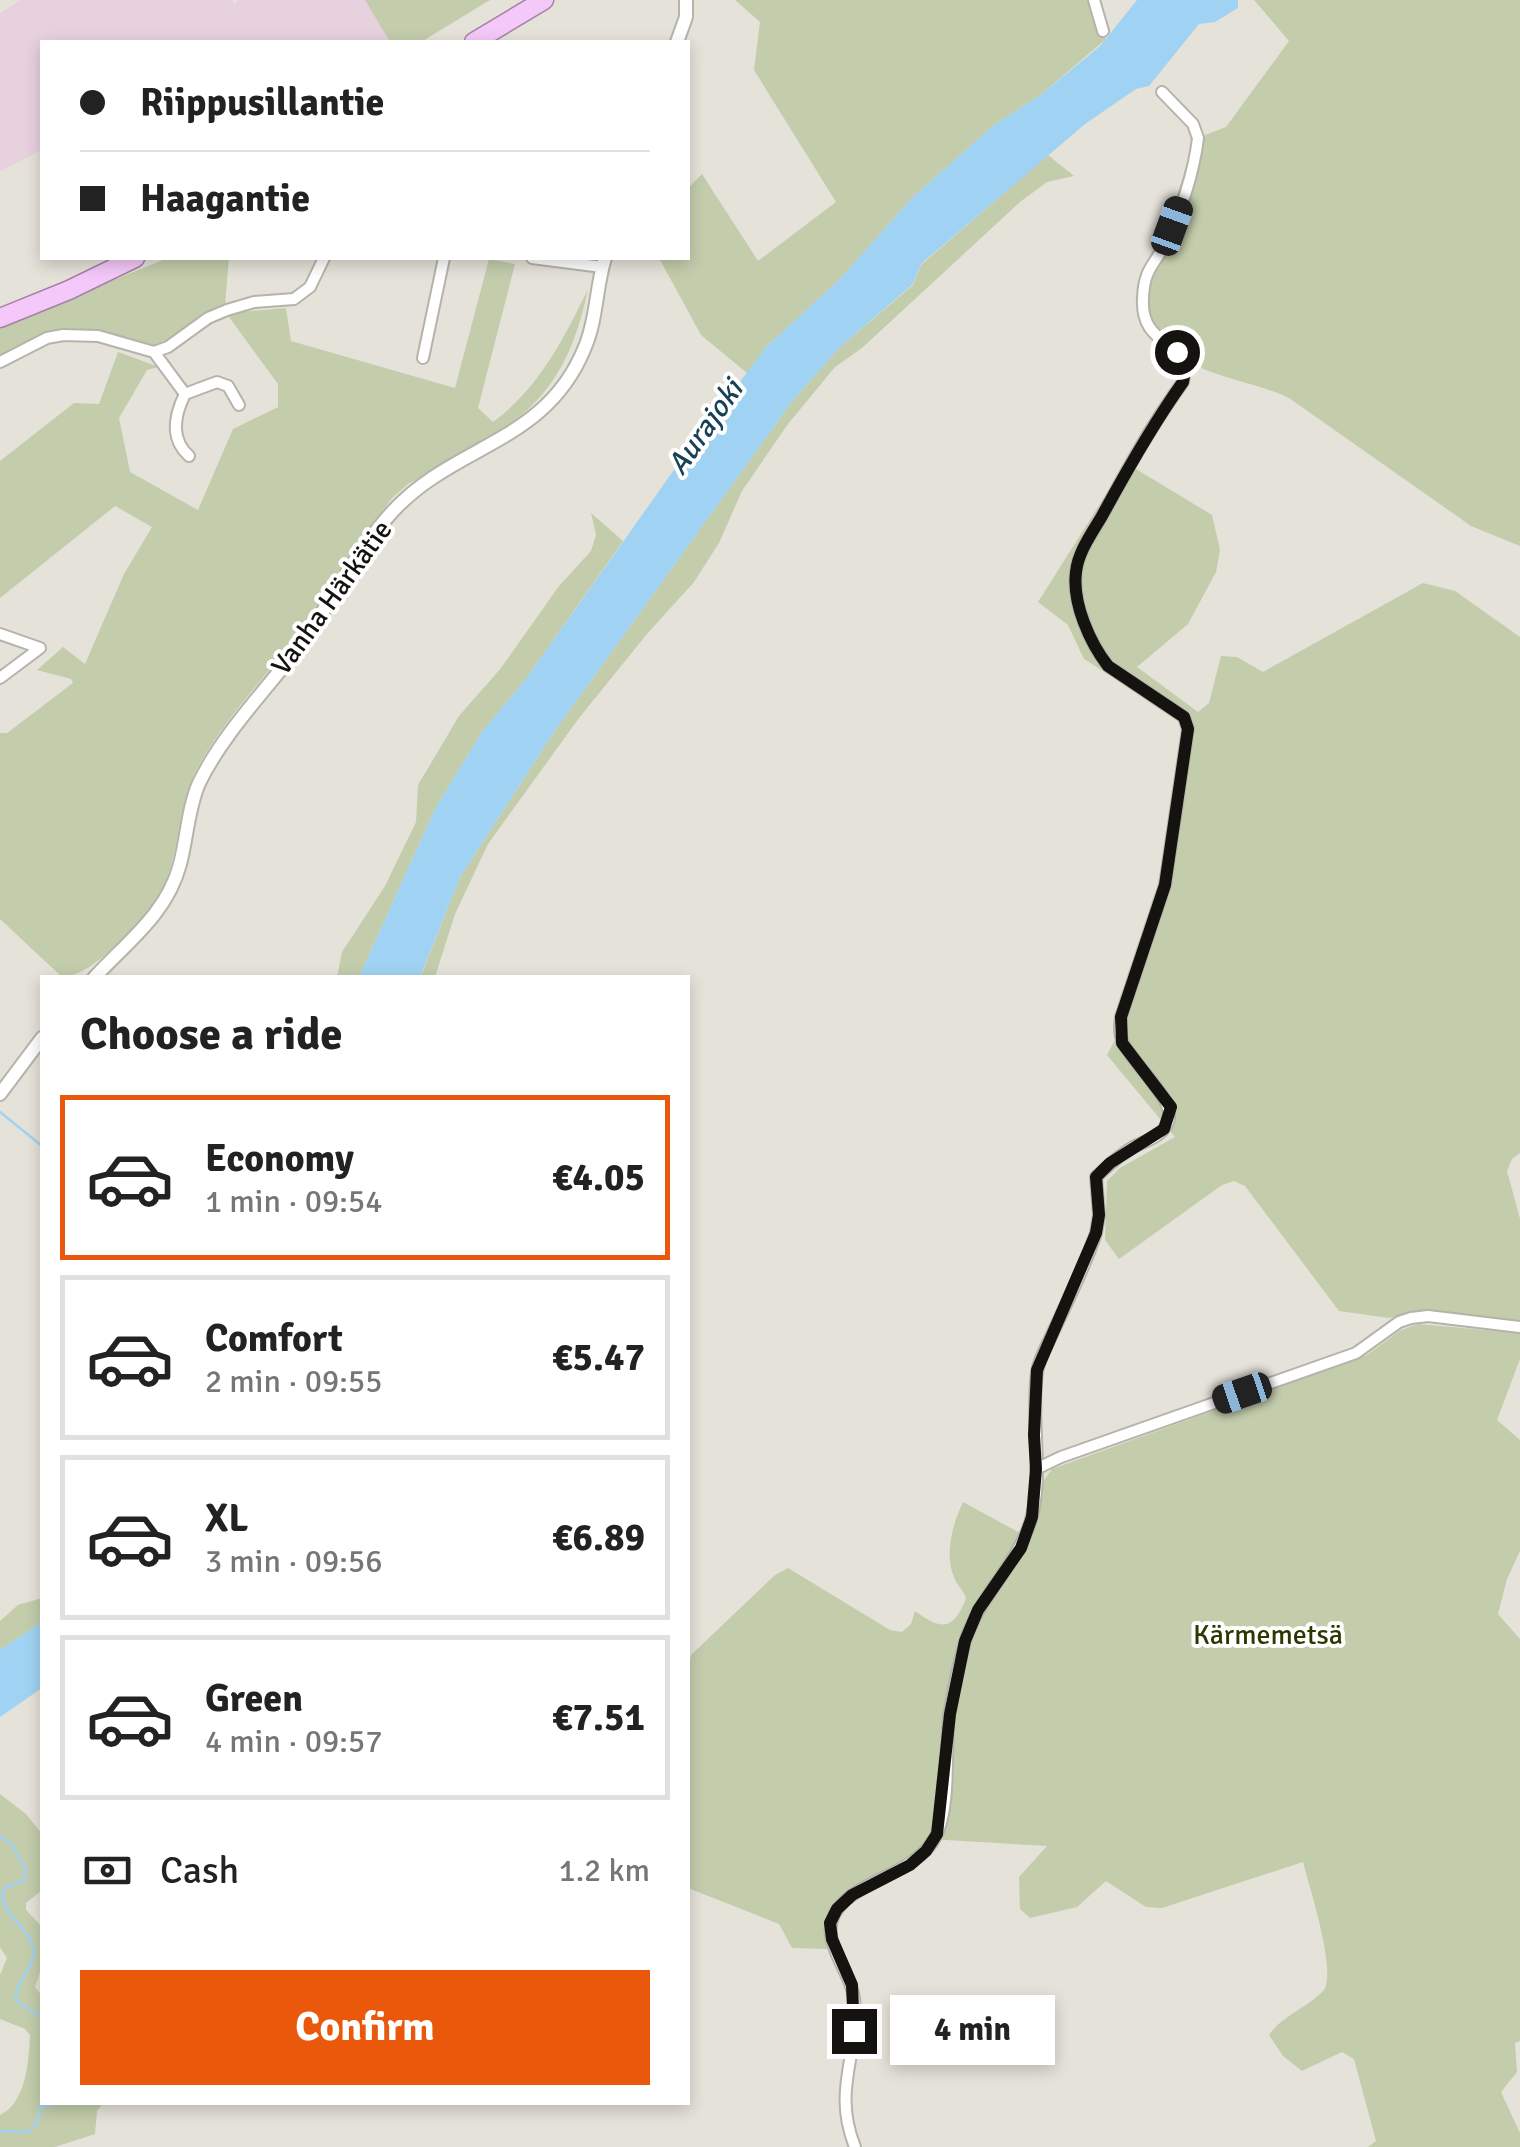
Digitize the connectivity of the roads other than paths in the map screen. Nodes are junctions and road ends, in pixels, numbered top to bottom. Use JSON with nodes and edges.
{"nodes":[{"id":1,"x":530,"y":0,"type":"edge"},
{"id":2,"x":544,"y":0,"type":"edge"},
{"id":3,"x":686,"y":0,"type":"edge"},
{"id":4,"x":1094,"y":0,"type":"edge"},
{"id":5,"x":492,"y":31,"type":"junction"},
{"id":6,"x":1104,"y":31,"type":"dead end"},
{"id":7,"x":477,"y":40,"type":"edge"},
{"id":8,"x":678,"y":40,"type":"edge"},
{"id":9,"x":1162,"y":92,"type":"dead end"},
{"id":10,"x":131,"y":260,"type":"edge"},
{"id":11,"x":323,"y":260,"type":"edge"},
{"id":12,"x":444,"y":260,"type":"edge"},
{"id":13,"x":568,"y":260,"type":"edge"},
{"id":14,"x":603,"y":262,"type":"edge"},
{"id":15,"x":0,"y":318,"type":"edge"},
{"id":16,"x":154,"y":352,"type":"junction"},
{"id":17,"x":423,"y":358,"type":"dead end"},
{"id":18,"x":0,"y":362,"type":"edge"},
{"id":19,"x":185,"y":394,"type":"junction"},
{"id":20,"x":240,"y":406,"type":"dead end"},
{"id":21,"x":189,"y":456,"type":"dead end"},
{"id":22,"x":0,"y":634,"type":"edge"},
{"id":23,"x":0,"y":678,"type":"edge"},
{"id":24,"x":97,"y":975,"type":"edge"},
{"id":25,"x":40,"y":1041,"type":"edge"},
{"id":26,"x":0,"y":1094,"type":"edge"},
{"id":27,"x":1520,"y":1326,"type":"edge"},
{"id":28,"x":1036,"y":1469,"type":"junction"},
{"id":29,"x":855,"y":2147,"type":"edge"}],
"edges":[{"from":1,"to":5,"type":"highway"},
{"from":2,"to":5,"type":"highway"},
{"from":3,"to":8,"type":"street"},
{"from":4,"to":6,"type":"street"},
{"from":5,"to":7,"type":"highway"},
{"from":9,"to":28,"type":"street"},
{"from":10,"to":15,"type":"highway"},
{"from":11,"to":16,"type":"street"},
{"from":12,"to":17,"type":"street"},
{"from":13,"to":14,"type":"street"},
{"from":14,"to":24,"type":"street","name":"Vanha Härkätie"},
{"from":16,"to":18,"type":"street"},
{"from":16,"to":19,"type":"street"},
{"from":19,"to":20,"type":"street"},
{"from":19,"to":21,"type":"street"},
{"from":22,"to":23,"type":"street"},
{"from":25,"to":26,"type":"street"},
{"from":27,"to":28,"type":"street"},
{"from":28,"to":29,"type":"street"}]}
